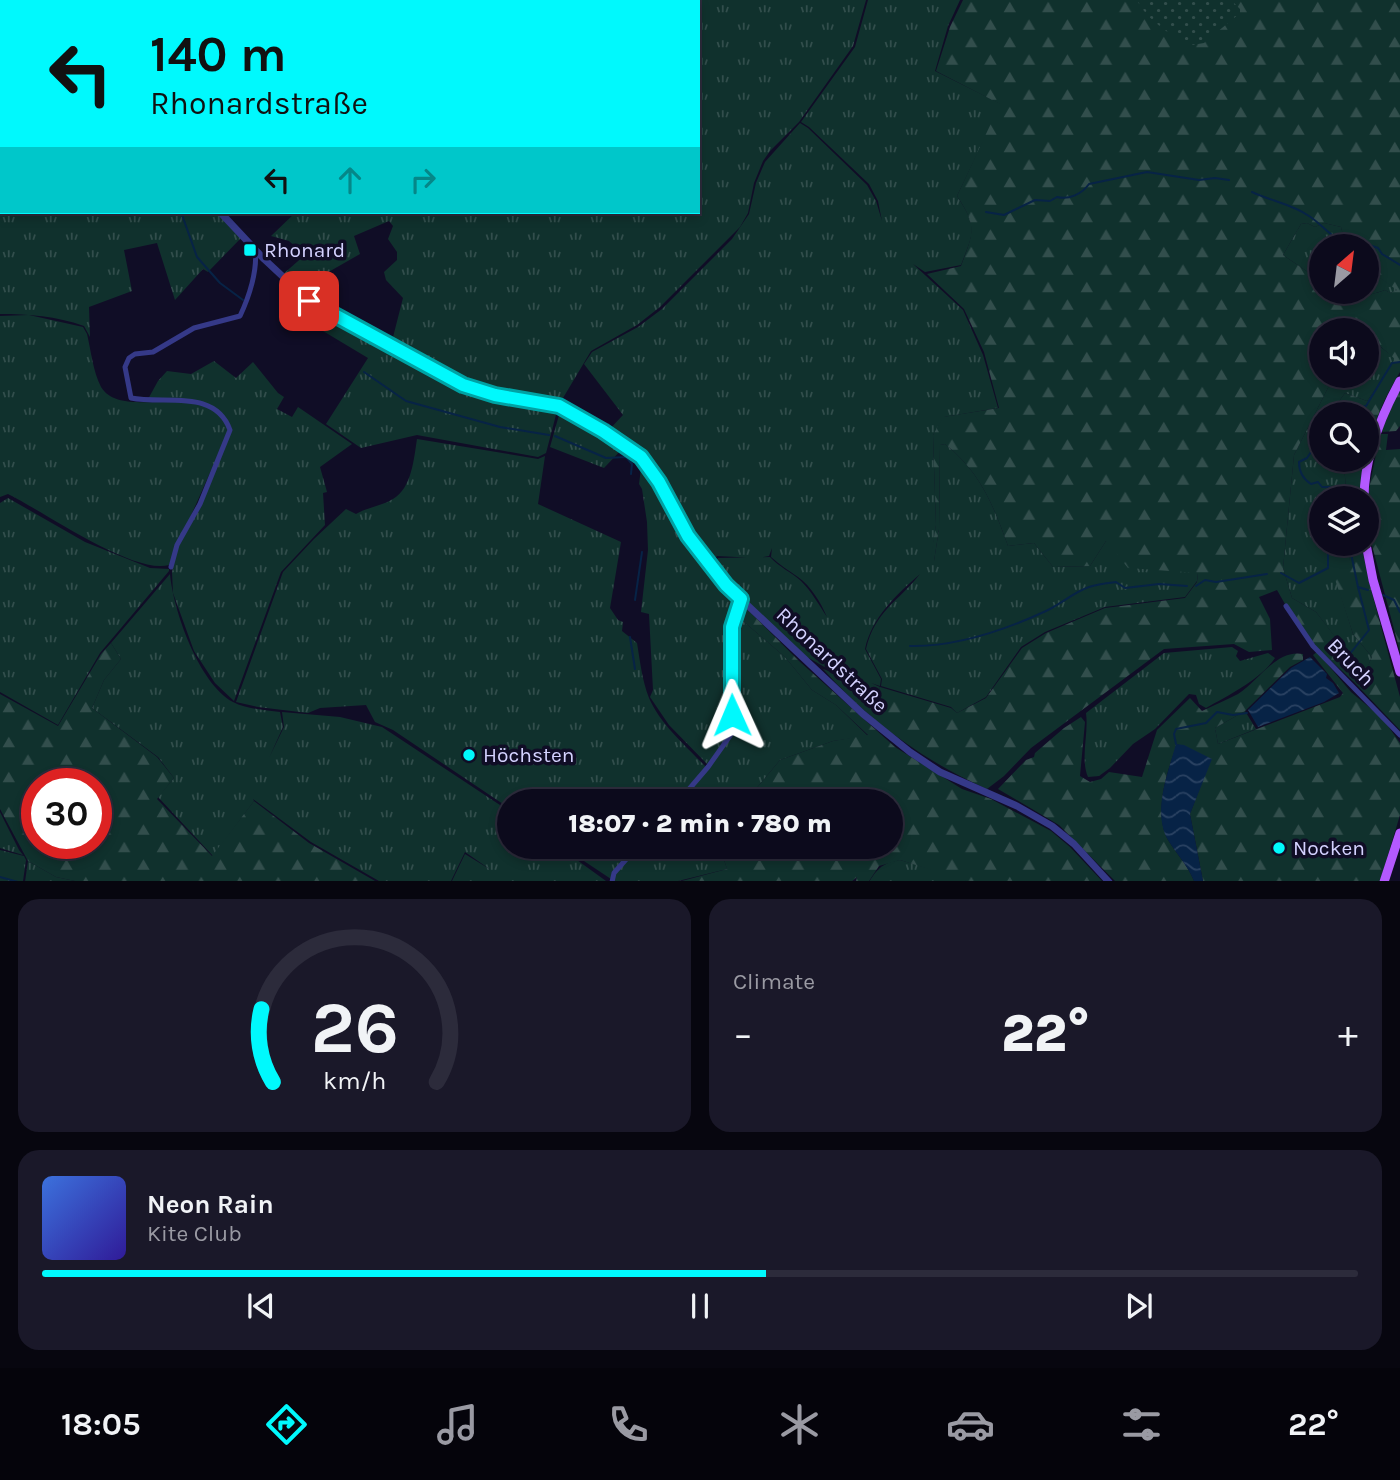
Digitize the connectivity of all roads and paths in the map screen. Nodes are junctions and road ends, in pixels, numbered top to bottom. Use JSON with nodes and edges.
{"nodes":[{"id":1,"x":222,"y":214,"type":"edge"},
{"id":2,"x":255,"y":249,"type":"junction"},
{"id":3,"x":1400,"y":381,"type":"edge"},
{"id":4,"x":1366,"y":486,"type":"edge"},
{"id":5,"x":1368,"y":556,"type":"edge"},
{"id":6,"x":171,"y":567,"type":"dead end"},
{"id":7,"x":741,"y":599,"type":"junction"},
{"id":8,"x":1286,"y":606,"type":"dead end"},
{"id":9,"x":1400,"y":672,"type":"edge"},
{"id":10,"x":1400,"y":735,"type":"edge"},
{"id":11,"x":689,"y":789,"type":"edge"},
{"id":12,"x":1400,"y":833,"type":"edge"},
{"id":13,"x":627,"y":859,"type":"edge"},
{"id":14,"x":612,"y":881,"type":"edge"},
{"id":15,"x":1109,"y":881,"type":"edge"},
{"id":16,"x":1384,"y":881,"type":"edge"}],
"edges":[{"from":1,"to":2,"type":"street","name":"Rhonardstraße"},
{"from":2,"to":6,"type":"street"},
{"from":2,"to":7,"type":"street","name":"Rhonardstraße"},
{"from":3,"to":4,"type":"main road"},
{"from":5,"to":9,"type":"main road"},
{"from":7,"to":11,"type":"street"},
{"from":7,"to":15,"type":"street","name":"Rhonardstraße"},
{"from":8,"to":10,"type":"street","name":"Bruch"},
{"from":12,"to":16,"type":"main road"},
{"from":13,"to":14,"type":"street"}]}
